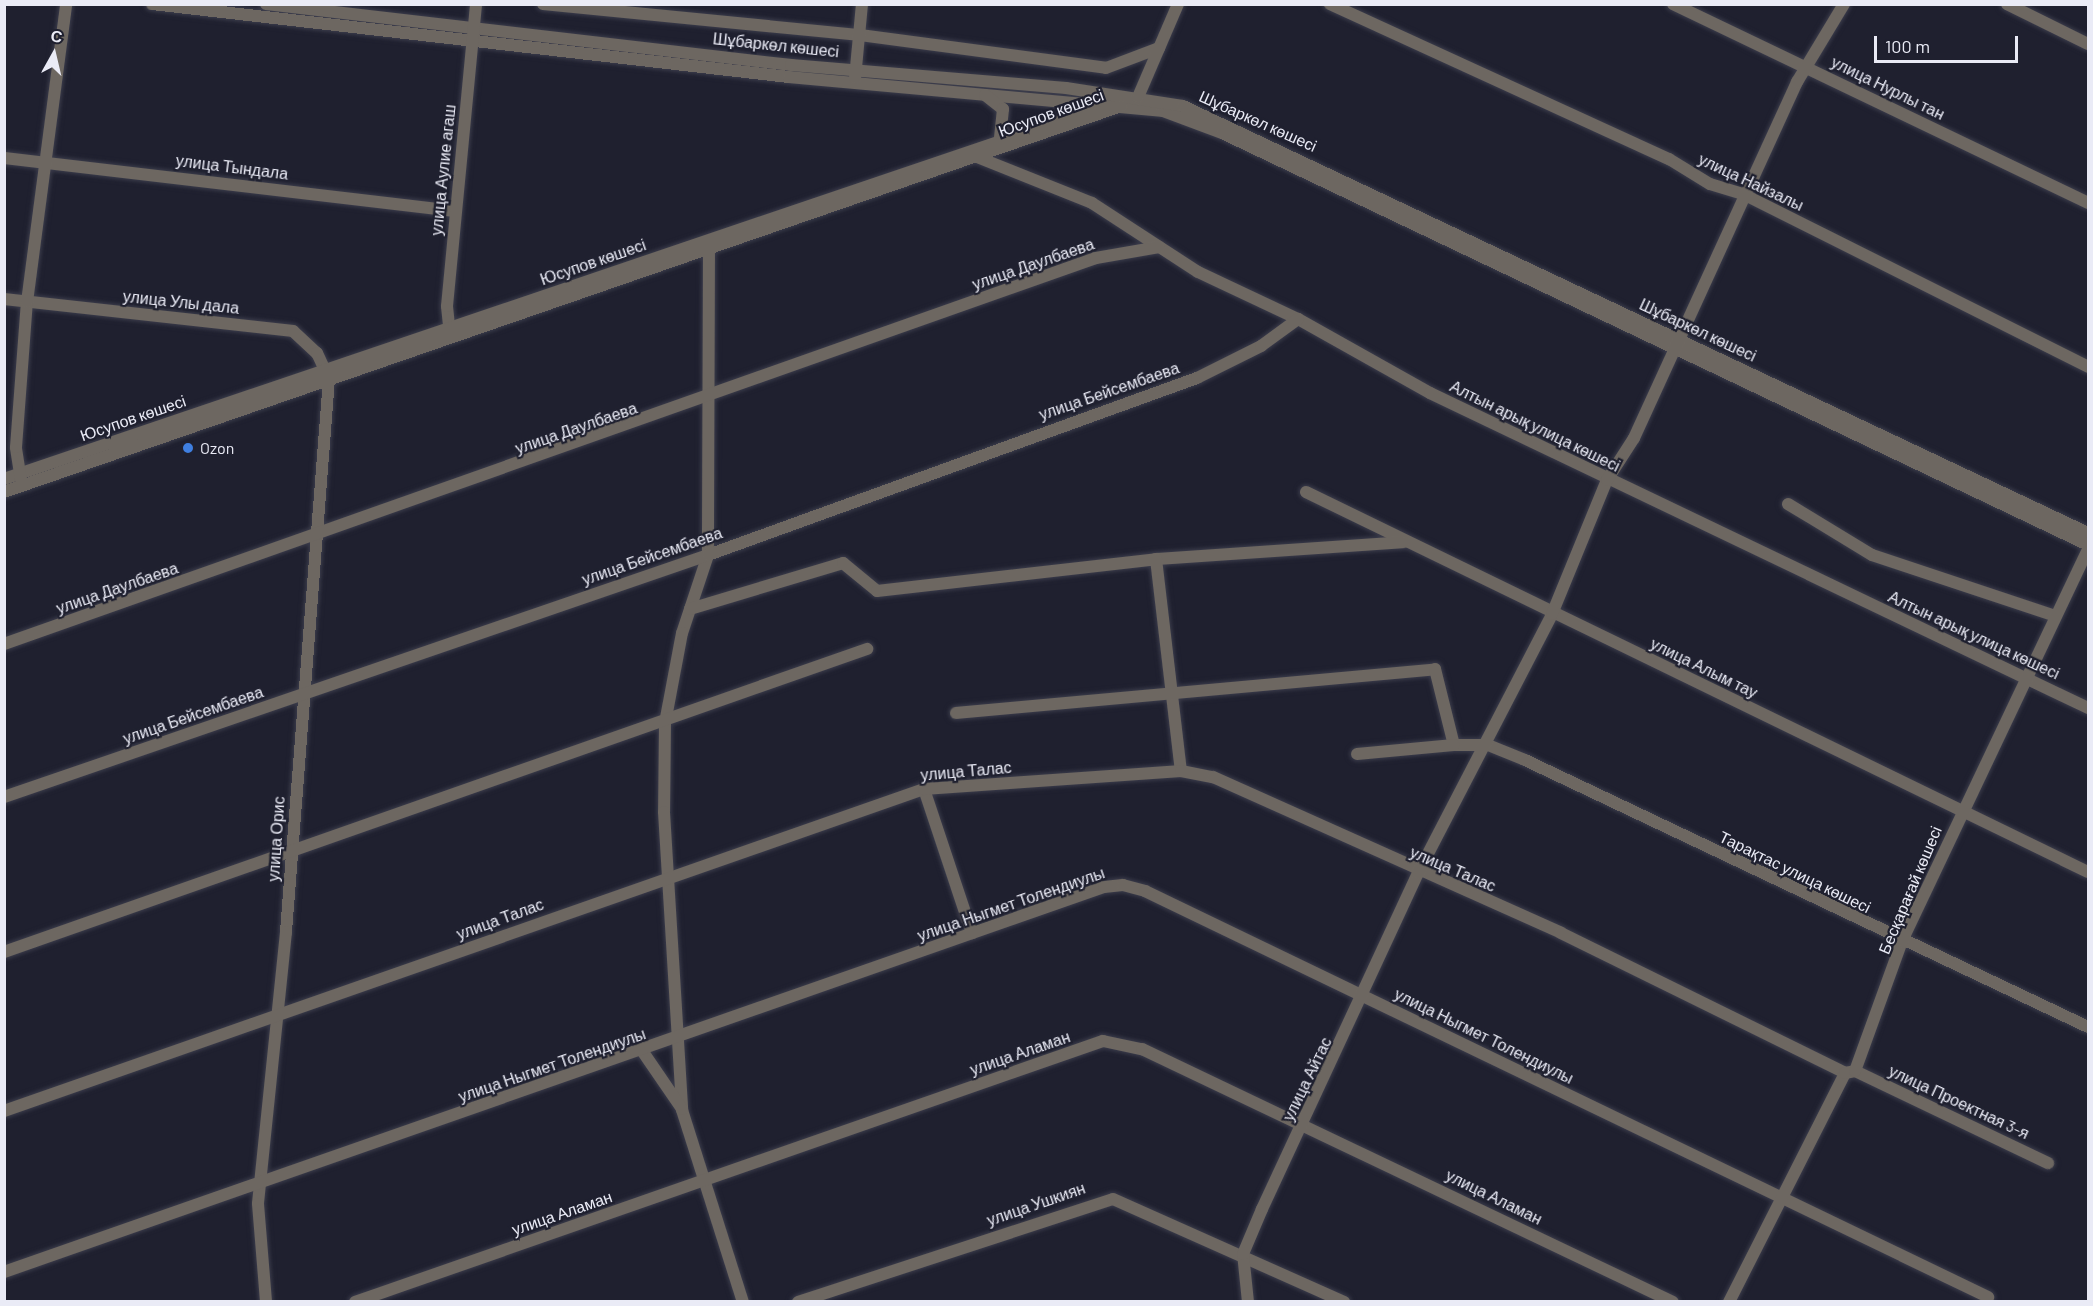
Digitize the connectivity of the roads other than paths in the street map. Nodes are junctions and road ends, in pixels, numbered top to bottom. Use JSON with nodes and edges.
{"nodes":[{"id":1,"x":66,"y":4,"type":"edge"},
{"id":2,"x":152,"y":4,"type":"edge"},
{"id":3,"x":266,"y":4,"type":"edge"},
{"id":4,"x":476,"y":4,"type":"edge"},
{"id":5,"x":543,"y":4,"type":"edge"},
{"id":6,"x":862,"y":4,"type":"edge"},
{"id":7,"x":1178,"y":4,"type":"edge"},
{"id":8,"x":1330,"y":4,"type":"edge"},
{"id":9,"x":1673,"y":4,"type":"edge"},
{"id":10,"x":1844,"y":4,"type":"edge"},
{"id":11,"x":2007,"y":4,"type":"edge"},
{"id":12,"x":473,"y":34,"type":"junction"},
{"id":13,"x":860,"y":35,"type":"junction"},
{"id":14,"x":2088,"y":44,"type":"edge"},
{"id":15,"x":1159,"y":48,"type":"junction"},
{"id":16,"x":1807,"y":68,"type":"junction"},
{"id":17,"x":856,"y":76,"type":"junction"},
{"id":18,"x":972,"y":91,"type":"junction"},
{"id":19,"x":1138,"y":97,"type":"junction"},
{"id":20,"x":1126,"y":104,"type":"junction"},
{"id":21,"x":1000,"y":138,"type":"junction"},
{"id":22,"x":977,"y":157,"type":"junction"},
{"id":23,"x":4,"y":158,"type":"edge"},
{"id":24,"x":43,"y":163,"type":"junction"},
{"id":25,"x":1745,"y":195,"type":"junction"},
{"id":26,"x":2088,"y":202,"type":"edge"},
{"id":27,"x":455,"y":211,"type":"junction"},
{"id":28,"x":709,"y":246,"type":"junction"},
{"id":29,"x":1159,"y":247,"type":"junction"},
{"id":30,"x":4,"y":299,"type":"edge"},
{"id":31,"x":27,"y":302,"type":"junction"},
{"id":32,"x":1298,"y":319,"type":"junction"},
{"id":33,"x":450,"y":334,"type":"junction"},
{"id":34,"x":1676,"y":343,"type":"junction"},
{"id":35,"x":2088,"y":367,"type":"edge"},
{"id":36,"x":327,"y":374,"type":"junction"},
{"id":37,"x":711,"y":398,"type":"junction"},
{"id":38,"x":10,"y":446,"type":"edge"},
{"id":39,"x":4,"y":479,"type":"edge"},
{"id":40,"x":21,"y":480,"type":"junction"},
{"id":41,"x":1607,"y":480,"type":"junction"},
{"id":42,"x":4,"y":492,"type":"edge"},
{"id":43,"x":1306,"y":492,"type":"dead end"},
{"id":44,"x":1788,"y":504,"type":"dead end"},
{"id":45,"x":2088,"y":533,"type":"edge"},
{"id":46,"x":313,"y":537,"type":"junction"},
{"id":47,"x":1403,"y":542,"type":"junction"},
{"id":48,"x":2088,"y":544,"type":"edge"},
{"id":49,"x":2088,"y":549,"type":"edge"},
{"id":50,"x":708,"y":555,"type":"junction"},
{"id":51,"x":1156,"y":559,"type":"junction"},
{"id":52,"x":690,"y":609,"type":"junction"},
{"id":53,"x":1552,"y":614,"type":"junction"},
{"id":54,"x":2055,"y":616,"type":"junction"},
{"id":55,"x":4,"y":644,"type":"edge"},
{"id":56,"x":867,"y":649,"type":"dead end"},
{"id":57,"x":2026,"y":677,"type":"junction"},
{"id":58,"x":1172,"y":692,"type":"junction"},
{"id":59,"x":303,"y":694,"type":"junction"},
{"id":60,"x":2088,"y":708,"type":"edge"},
{"id":61,"x":956,"y":713,"type":"dead end"},
{"id":62,"x":665,"y":723,"type":"junction"},
{"id":63,"x":1488,"y":744,"type":"junction"},
{"id":64,"x":1454,"y":745,"type":"junction"},
{"id":65,"x":1358,"y":754,"type":"dead end"},
{"id":66,"x":1181,"y":771,"type":"junction"},
{"id":67,"x":924,"y":789,"type":"junction"},
{"id":68,"x":4,"y":797,"type":"edge"},
{"id":69,"x":1961,"y":810,"type":"junction"},
{"id":70,"x":291,"y":854,"type":"junction"},
{"id":71,"x":2088,"y":872,"type":"edge"},
{"id":72,"x":1418,"y":873,"type":"junction"},
{"id":73,"x":667,"y":876,"type":"junction"},
{"id":74,"x":972,"y":933,"type":"junction"},
{"id":75,"x":1902,"y":941,"type":"junction"},
{"id":76,"x":4,"y":952,"type":"edge"},
{"id":77,"x":1365,"y":997,"type":"junction"},
{"id":78,"x":277,"y":1018,"type":"junction"},
{"id":79,"x":2088,"y":1027,"type":"edge"},
{"id":80,"x":681,"y":1037,"type":"junction"},
{"id":81,"x":644,"y":1052,"type":"junction"},
{"id":82,"x":1850,"y":1072,"type":"junction"},
{"id":83,"x":682,"y":1110,"type":"junction"},
{"id":84,"x":4,"y":1111,"type":"edge"},
{"id":85,"x":1304,"y":1124,"type":"junction"},
{"id":86,"x":2048,"y":1163,"type":"dead end"},
{"id":87,"x":702,"y":1182,"type":"junction"},
{"id":88,"x":259,"y":1184,"type":"junction"},
{"id":89,"x":1781,"y":1198,"type":"junction"},
{"id":90,"x":1243,"y":1254,"type":"junction"},
{"id":91,"x":4,"y":1272,"type":"edge"},
{"id":92,"x":1988,"y":1297,"type":"dead end"},
{"id":93,"x":266,"y":1302,"type":"edge"},
{"id":94,"x":355,"y":1302,"type":"edge"},
{"id":95,"x":743,"y":1302,"type":"edge"},
{"id":96,"x":798,"y":1302,"type":"edge"},
{"id":97,"x":1248,"y":1302,"type":"edge"},
{"id":98,"x":1344,"y":1302,"type":"edge"},
{"id":99,"x":1673,"y":1302,"type":"edge"},
{"id":100,"x":1729,"y":1302,"type":"edge"}],
"edges":[{"from":1,"to":24,"type":"street"},
{"from":2,"to":12,"type":"street"},
{"from":3,"to":12,"type":"street","name":"Шұбаркөл көшесі"},
{"from":4,"to":12,"type":"street","name":"улица Аулие агаш"},
{"from":5,"to":13,"type":"street"},
{"from":6,"to":13,"type":"street"},
{"from":7,"to":15,"type":"street"},
{"from":8,"to":25,"type":"street","name":"улица Найзалы"},
{"from":9,"to":16,"type":"street","name":"улица Нурлы тан"},
{"from":10,"to":16,"type":"street","name":"улица Айтас"},
{"from":11,"to":14,"type":"street"},
{"from":12,"to":17,"type":"street","name":"Шұбаркөл көшесі"},
{"from":12,"to":27,"type":"street","name":"улица Аулие агаш"},
{"from":13,"to":15,"type":"street"},
{"from":13,"to":17,"type":"street"},
{"from":15,"to":19,"type":"street"},
{"from":16,"to":25,"type":"street","name":"улица Айтас"},
{"from":16,"to":26,"type":"street","name":"улица Нурлы тан"},
{"from":17,"to":18,"type":"street","name":"Шұбаркөл көшесі"},
{"from":17,"to":19,"type":"street","name":"Шұбаркөл көшесі"},
{"from":18,"to":20,"type":"street","name":"Шұбаркөл көшесі"},
{"from":18,"to":21,"type":"street"},
{"from":19,"to":20,"type":"street"},
{"from":19,"to":34,"type":"street","name":"Шұбаркөл көшесі"},
{"from":20,"to":21,"type":"street","name":"Юсупов көшесі"},
{"from":20,"to":22,"type":"street","name":"Юсупов көшесі"},
{"from":20,"to":34,"type":"street","name":"Шұбаркөл көшесі"},
{"from":21,"to":28,"type":"street","name":"Юсупов көшесі"},
{"from":22,"to":28,"type":"street","name":"Юсупов көшесі"},
{"from":22,"to":29,"type":"street","name":"Алтын арық улица көшесі"},
{"from":23,"to":24,"type":"street","name":"улица Тындала"},
{"from":24,"to":27,"type":"street","name":"улица Тындала"},
{"from":24,"to":31,"type":"street"},
{"from":25,"to":34,"type":"street","name":"улица Айтас"},
{"from":25,"to":35,"type":"street","name":"улица Найзалы"},
{"from":27,"to":33,"type":"street","name":"улица Аулие агаш"},
{"from":28,"to":33,"type":"street","name":"Юсупов көшесі"},
{"from":28,"to":37,"type":"street"},
{"from":29,"to":32,"type":"street","name":"Алтын арық улица көшесі"},
{"from":29,"to":37,"type":"street","name":"улица Даулбаева"},
{"from":30,"to":31,"type":"street","name":"улица Улы дала"},
{"from":31,"to":36,"type":"street","name":"улица Улы дала"},
{"from":31,"to":38,"type":"street"},
{"from":32,"to":41,"type":"street","name":"Алтын арық улица көшесі"},
{"from":32,"to":50,"type":"street","name":"улица Бейсембаева"},
{"from":33,"to":36,"type":"street","name":"Юсупов көшесі"},
{"from":34,"to":41,"type":"street","name":"улица Айтас"},
{"from":34,"to":45,"type":"street","name":"Шұбаркөл көшесі"},
{"from":34,"to":48,"type":"street","name":"Шұбаркөл көшесі"},
{"from":36,"to":40,"type":"street","name":"Юсупов көшесі"},
{"from":36,"to":46,"type":"street","name":"улица Орис"},
{"from":37,"to":46,"type":"street","name":"улица Даулбаева"},
{"from":37,"to":50,"type":"street"},
{"from":38,"to":40,"type":"street"},
{"from":39,"to":40,"type":"street","name":"Юсупов көшесі"},
{"from":40,"to":42,"type":"street","name":"Юсупов көшесі"},
{"from":41,"to":53,"type":"street","name":"улица Айтас"},
{"from":41,"to":57,"type":"street","name":"Алтын арық улица көшесі"},
{"from":43,"to":47,"type":"street","name":"улица Алым тау"},
{"from":44,"to":54,"type":"street"},
{"from":46,"to":55,"type":"street","name":"улица Даулбаева"},
{"from":46,"to":59,"type":"street","name":"улица Орис"},
{"from":47,"to":51,"type":"street"},
{"from":47,"to":53,"type":"street","name":"улица Алым тау"},
{"from":49,"to":54,"type":"street","name":"Бесқарағай көшесі"},
{"from":50,"to":52,"type":"street"},
{"from":50,"to":59,"type":"street","name":"улица Бейсембаева"},
{"from":51,"to":52,"type":"street"},
{"from":51,"to":58,"type":"street"},
{"from":52,"to":62,"type":"street"},
{"from":53,"to":63,"type":"street","name":"улица Айтас"},
{"from":53,"to":69,"type":"street","name":"улица Алым тау"},
{"from":54,"to":57,"type":"street","name":"Бесқарағай көшесі"},
{"from":56,"to":62,"type":"street"},
{"from":57,"to":60,"type":"street","name":"Алтын арық улица көшесі"},
{"from":57,"to":69,"type":"street","name":"Бесқарағай көшесі"},
{"from":58,"to":61,"type":"street"},
{"from":58,"to":64,"type":"street"},
{"from":58,"to":66,"type":"street"},
{"from":59,"to":68,"type":"street","name":"улица Бейсембаева"},
{"from":59,"to":70,"type":"street","name":"улица Орис"},
{"from":62,"to":70,"type":"street"},
{"from":62,"to":73,"type":"street"},
{"from":63,"to":64,"type":"street"},
{"from":63,"to":72,"type":"street","name":"улица Айтас"},
{"from":63,"to":75,"type":"street","name":"Тарақтас улица көшесі"},
{"from":64,"to":65,"type":"street"},
{"from":66,"to":67,"type":"street","name":"улица Талас"},
{"from":66,"to":72,"type":"street","name":"улица Талас"},
{"from":67,"to":73,"type":"street","name":"улица Талас"},
{"from":67,"to":74,"type":"street"},
{"from":69,"to":71,"type":"street","name":"улица Алым тау"},
{"from":69,"to":75,"type":"street","name":"Бесқарағай көшесі"},
{"from":70,"to":76,"type":"street"},
{"from":70,"to":78,"type":"street","name":"улица Орис"},
{"from":72,"to":77,"type":"street","name":"улица Айтас"},
{"from":72,"to":82,"type":"street","name":"улица Талас"},
{"from":73,"to":78,"type":"street","name":"улица Талас"},
{"from":73,"to":80,"type":"street"},
{"from":74,"to":77,"type":"street","name":"улица Ныгмет Толендиулы"},
{"from":74,"to":80,"type":"street","name":"улица Ныгмет Толендиулы"},
{"from":75,"to":79,"type":"street","name":"Тарақтас улица көшесі"},
{"from":75,"to":82,"type":"street","name":"Бесқарағай көшесі"},
{"from":77,"to":85,"type":"street","name":"улица Айтас"},
{"from":77,"to":89,"type":"street","name":"улица Ныгмет Толендиулы"},
{"from":78,"to":84,"type":"street","name":"улица Талас"},
{"from":78,"to":88,"type":"street","name":"улица Орис"},
{"from":80,"to":81,"type":"street","name":"улица Ныгмет Толендиулы"},
{"from":80,"to":83,"type":"street"},
{"from":81,"to":83,"type":"street"},
{"from":81,"to":88,"type":"street","name":"улица Ныгмет Толендиулы"},
{"from":82,"to":86,"type":"street","name":"улица Проектная 3-я"},
{"from":82,"to":89,"type":"street","name":"Бесқарағай көшесі"},
{"from":83,"to":87,"type":"street"},
{"from":85,"to":87,"type":"street","name":"улица Аламан"},
{"from":85,"to":90,"type":"street","name":"улица Айтас"},
{"from":85,"to":99,"type":"street","name":"улица Аламан"},
{"from":87,"to":94,"type":"street","name":"улица Аламан"},
{"from":87,"to":95,"type":"street"},
{"from":88,"to":91,"type":"street","name":"улица Ныгмет Толендиулы"},
{"from":88,"to":93,"type":"street","name":"улица Орис"},
{"from":89,"to":92,"type":"street","name":"улица Ныгмет Толендиулы"},
{"from":89,"to":100,"type":"street","name":"Бесқарағай көшесі"},
{"from":90,"to":96,"type":"street","name":"улица Ушкиян"},
{"from":90,"to":97,"type":"street"},
{"from":90,"to":98,"type":"street","name":"улица Ушкиян"}]}
